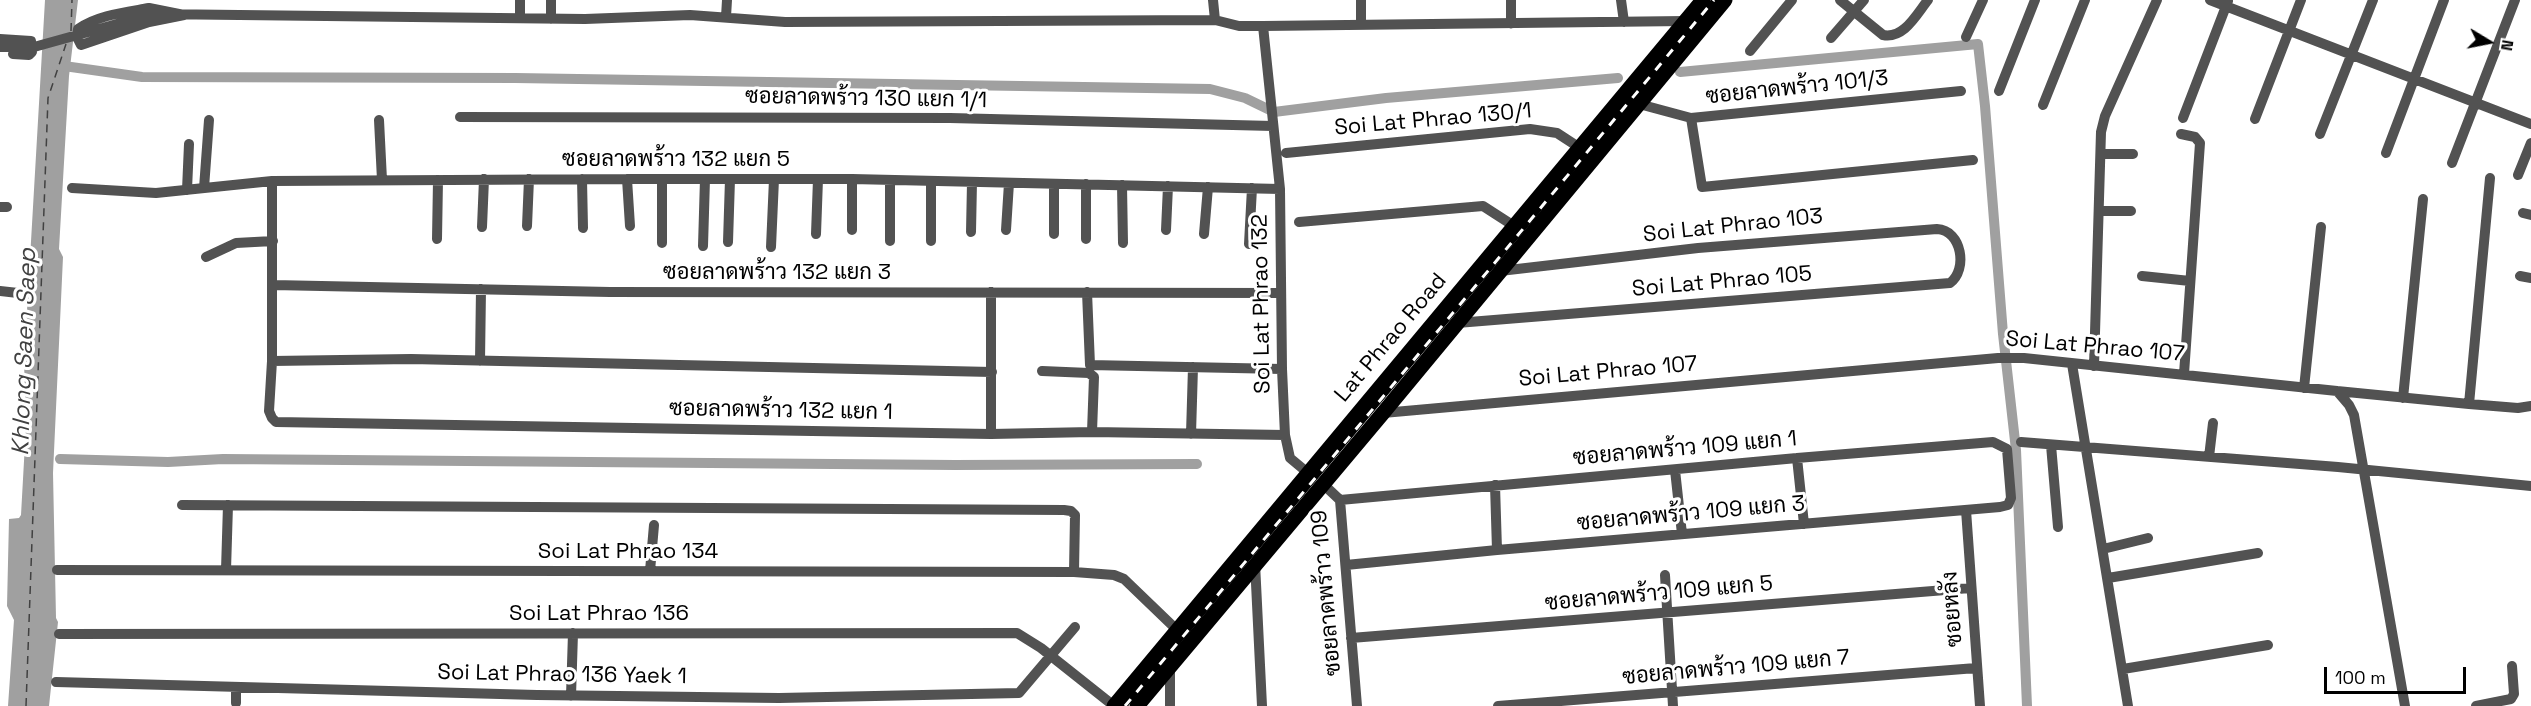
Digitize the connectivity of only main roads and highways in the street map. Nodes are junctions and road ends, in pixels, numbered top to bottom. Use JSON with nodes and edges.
{"nodes":[{"id":1,"x":1703,"y":0,"type":"edge"},
{"id":2,"x":1725,"y":0,"type":"edge"},
{"id":3,"x":1501,"y":242,"type":"junction"},
{"id":4,"x":1515,"y":253,"type":"junction"},
{"id":5,"x":1486,"y":259,"type":"junction"},
{"id":6,"x":1500,"y":271,"type":"junction"},
{"id":7,"x":1114,"y":706,"type":"edge"},
{"id":8,"x":1137,"y":706,"type":"edge"}],
"edges":[{"from":1,"to":3,"type":"main road","name":"Lat Phrao Road"},
{"from":2,"to":4,"type":"main road","name":"Lat Phrao Road"},
{"from":3,"to":4,"type":"main road"},
{"from":3,"to":5,"type":"main road","name":"Lat Phrao Road"},
{"from":4,"to":6,"type":"main road","name":"Lat Phrao Road"},
{"from":5,"to":6,"type":"main road"},
{"from":5,"to":7,"type":"main road","name":"Lat Phrao Road"},
{"from":6,"to":8,"type":"main road","name":"Lat Phrao Road"}]}
